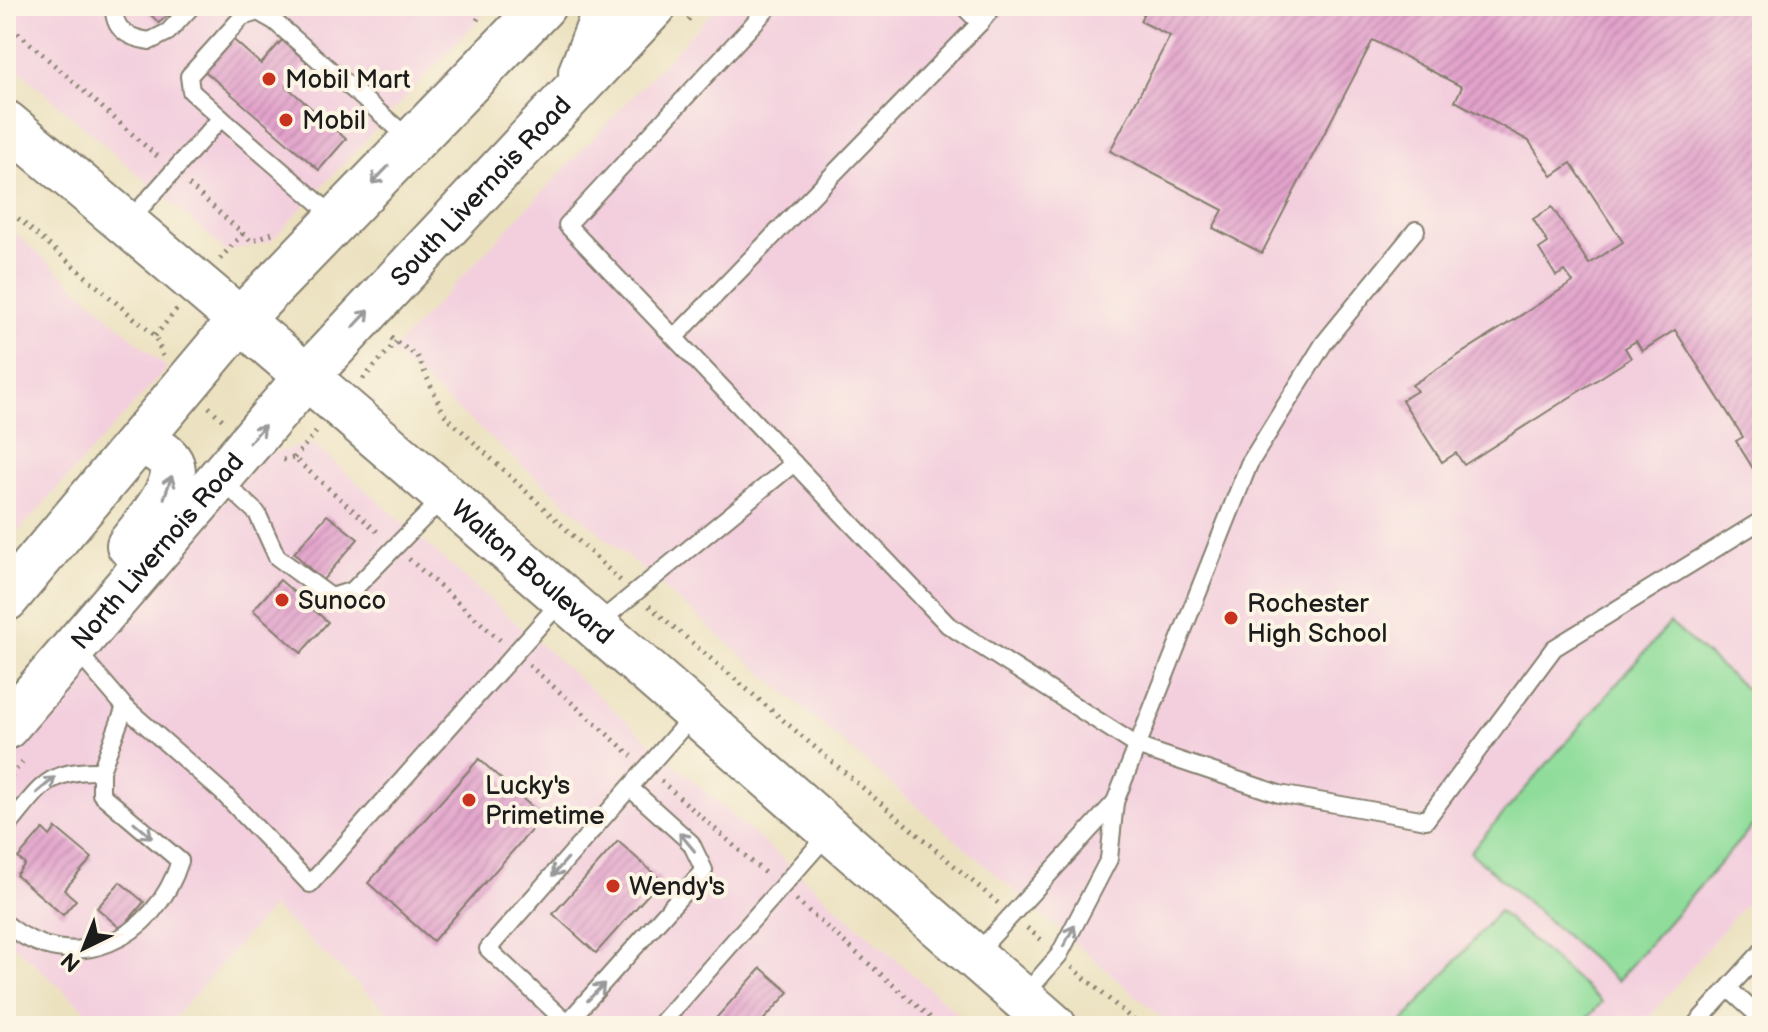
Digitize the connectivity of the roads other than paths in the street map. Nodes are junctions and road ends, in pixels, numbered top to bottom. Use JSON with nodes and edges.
{"nodes":[{"id":1,"x":114,"y":6,"type":"edge"},
{"id":2,"x":192,"y":6,"type":"edge"},
{"id":3,"x":543,"y":6,"type":"edge"},
{"id":4,"x":607,"y":6,"type":"edge"},
{"id":5,"x":654,"y":6,"type":"edge"},
{"id":6,"x":770,"y":6,"type":"edge"},
{"id":7,"x":963,"y":6,"type":"edge"},
{"id":8,"x":994,"y":6,"type":"edge"},
{"id":9,"x":980,"y":23,"type":"junction"},
{"id":10,"x":573,"y":93,"type":"junction"},
{"id":11,"x":221,"y":118,"type":"junction"},
{"id":12,"x":6,"y":123,"type":"edge"},
{"id":13,"x":412,"y":141,"type":"junction"},
{"id":14,"x":337,"y":219,"type":"junction"},
{"id":15,"x":127,"y":224,"type":"junction"},
{"id":16,"x":1416,"y":230,"type":"dead end"},
{"id":17,"x":241,"y":319,"type":"junction"},
{"id":18,"x":675,"y":337,"type":"junction"},
{"id":19,"x":307,"y":376,"type":"junction"},
{"id":20,"x":139,"y":441,"type":"junction"},
{"id":21,"x":794,"y":463,"type":"junction"},
{"id":22,"x":220,"y":479,"type":"junction"},
{"id":23,"x":446,"y":495,"type":"junction"},
{"id":24,"x":1762,"y":520,"type":"edge"},
{"id":25,"x":57,"y":539,"type":"junction"},
{"id":26,"x":6,"y":599,"type":"edge"},
{"id":27,"x":580,"y":611,"type":"junction"},
{"id":28,"x":6,"y":630,"type":"edge"},
{"id":29,"x":75,"y":649,"type":"junction"},
{"id":30,"x":125,"y":707,"type":"junction"},
{"id":31,"x":696,"y":712,"type":"junction"},
{"id":32,"x":6,"y":727,"type":"edge"},
{"id":33,"x":1139,"y":747,"type":"junction"},
{"id":34,"x":101,"y":771,"type":"junction"},
{"id":35,"x":630,"y":788,"type":"junction"},
{"id":36,"x":1115,"y":802,"type":"junction"},
{"id":37,"x":6,"y":829,"type":"edge"},
{"id":38,"x":831,"y":831,"type":"junction"},
{"id":39,"x":6,"y":924,"type":"edge"},
{"id":40,"x":1762,"y":951,"type":"edge"},
{"id":41,"x":974,"y":956,"type":"junction"},
{"id":42,"x":1730,"y":990,"type":"junction"},
{"id":43,"x":1022,"y":998,"type":"junction"},
{"id":44,"x":1762,"y":1019,"type":"edge"},
{"id":45,"x":659,"y":1026,"type":"edge"},
{"id":46,"x":1054,"y":1026,"type":"edge"},
{"id":47,"x":1694,"y":1026,"type":"edge"}],
"edges":[{"from":1,"to":2,"type":"lane"},
{"from":3,"to":13,"type":"main road"},
{"from":4,"to":10,"type":"main road"},
{"from":5,"to":10,"type":"main road","name":"South Livernois Road"},
{"from":6,"to":18,"type":"lane"},
{"from":7,"to":9,"type":"lane"},
{"from":8,"to":9,"type":"lane"},
{"from":9,"to":18,"type":"lane"},
{"from":19,"to":10,"type":"main road","name":"South Livernois Road","one_way":true},
{"from":11,"to":13,"type":"lane"},
{"from":11,"to":14,"type":"lane"},
{"from":11,"to":15,"type":"lane"},
{"from":12,"to":15,"type":"main road","name":"Walton Boulevard"},
{"from":13,"to":14,"type":"main road","one_way":true},
{"from":14,"to":17,"type":"main road"},
{"from":15,"to":17,"type":"main road","name":"Walton Boulevard"},
{"from":16,"to":33,"type":"lane"},
{"from":17,"to":19,"type":"main road","name":"Walton Boulevard"},
{"from":17,"to":20,"type":"main road"},
{"from":18,"to":21,"type":"lane"},
{"from":22,"to":19,"type":"main road","name":"North Livernois Road","one_way":true},
{"from":19,"to":23,"type":"main road","name":"Walton Boulevard"},
{"from":20,"to":25,"type":"main road"},
{"from":29,"to":20,"type":"main road","one_way":true},
{"from":21,"to":27,"type":"lane"},
{"from":21,"to":33,"type":"lane"},
{"from":22,"to":23,"type":"lane"},
{"from":22,"to":29,"type":"main road","name":"North Livernois Road"},
{"from":23,"to":27,"type":"main road","name":"Walton Boulevard"},
{"from":24,"to":33,"type":"lane"},
{"from":25,"to":26,"type":"main road"},
{"from":25,"to":28,"type":"main road"},
{"from":27,"to":30,"type":"lane"},
{"from":27,"to":31,"type":"main road","name":"Walton Boulevard"},
{"from":29,"to":30,"type":"lane"},
{"from":29,"to":32,"type":"main road","name":"North Livernois Road"},
{"from":30,"to":34,"type":"lane"},
{"from":31,"to":35,"type":"lane"},
{"from":31,"to":38,"type":"main road","name":"Walton Boulevard"},
{"from":33,"to":36,"type":"lane"},
{"from":37,"to":34,"type":"lane","one_way":true},
{"from":34,"to":39,"type":"lane","one_way":true},
{"from":35,"to":35,"type":"lane","one_way":true},
{"from":36,"to":41,"type":"lane"},
{"from":43,"to":36,"type":"lane","one_way":true},
{"from":38,"to":41,"type":"main road","name":"Walton Boulevard"},
{"from":38,"to":45,"type":"lane"},
{"from":40,"to":42,"type":"lane"},
{"from":41,"to":43,"type":"main road","name":"Walton Boulevard"},
{"from":42,"to":44,"type":"lane"},
{"from":42,"to":47,"type":"lane"},
{"from":43,"to":46,"type":"main road","name":"Walton Boulevard"}]}
